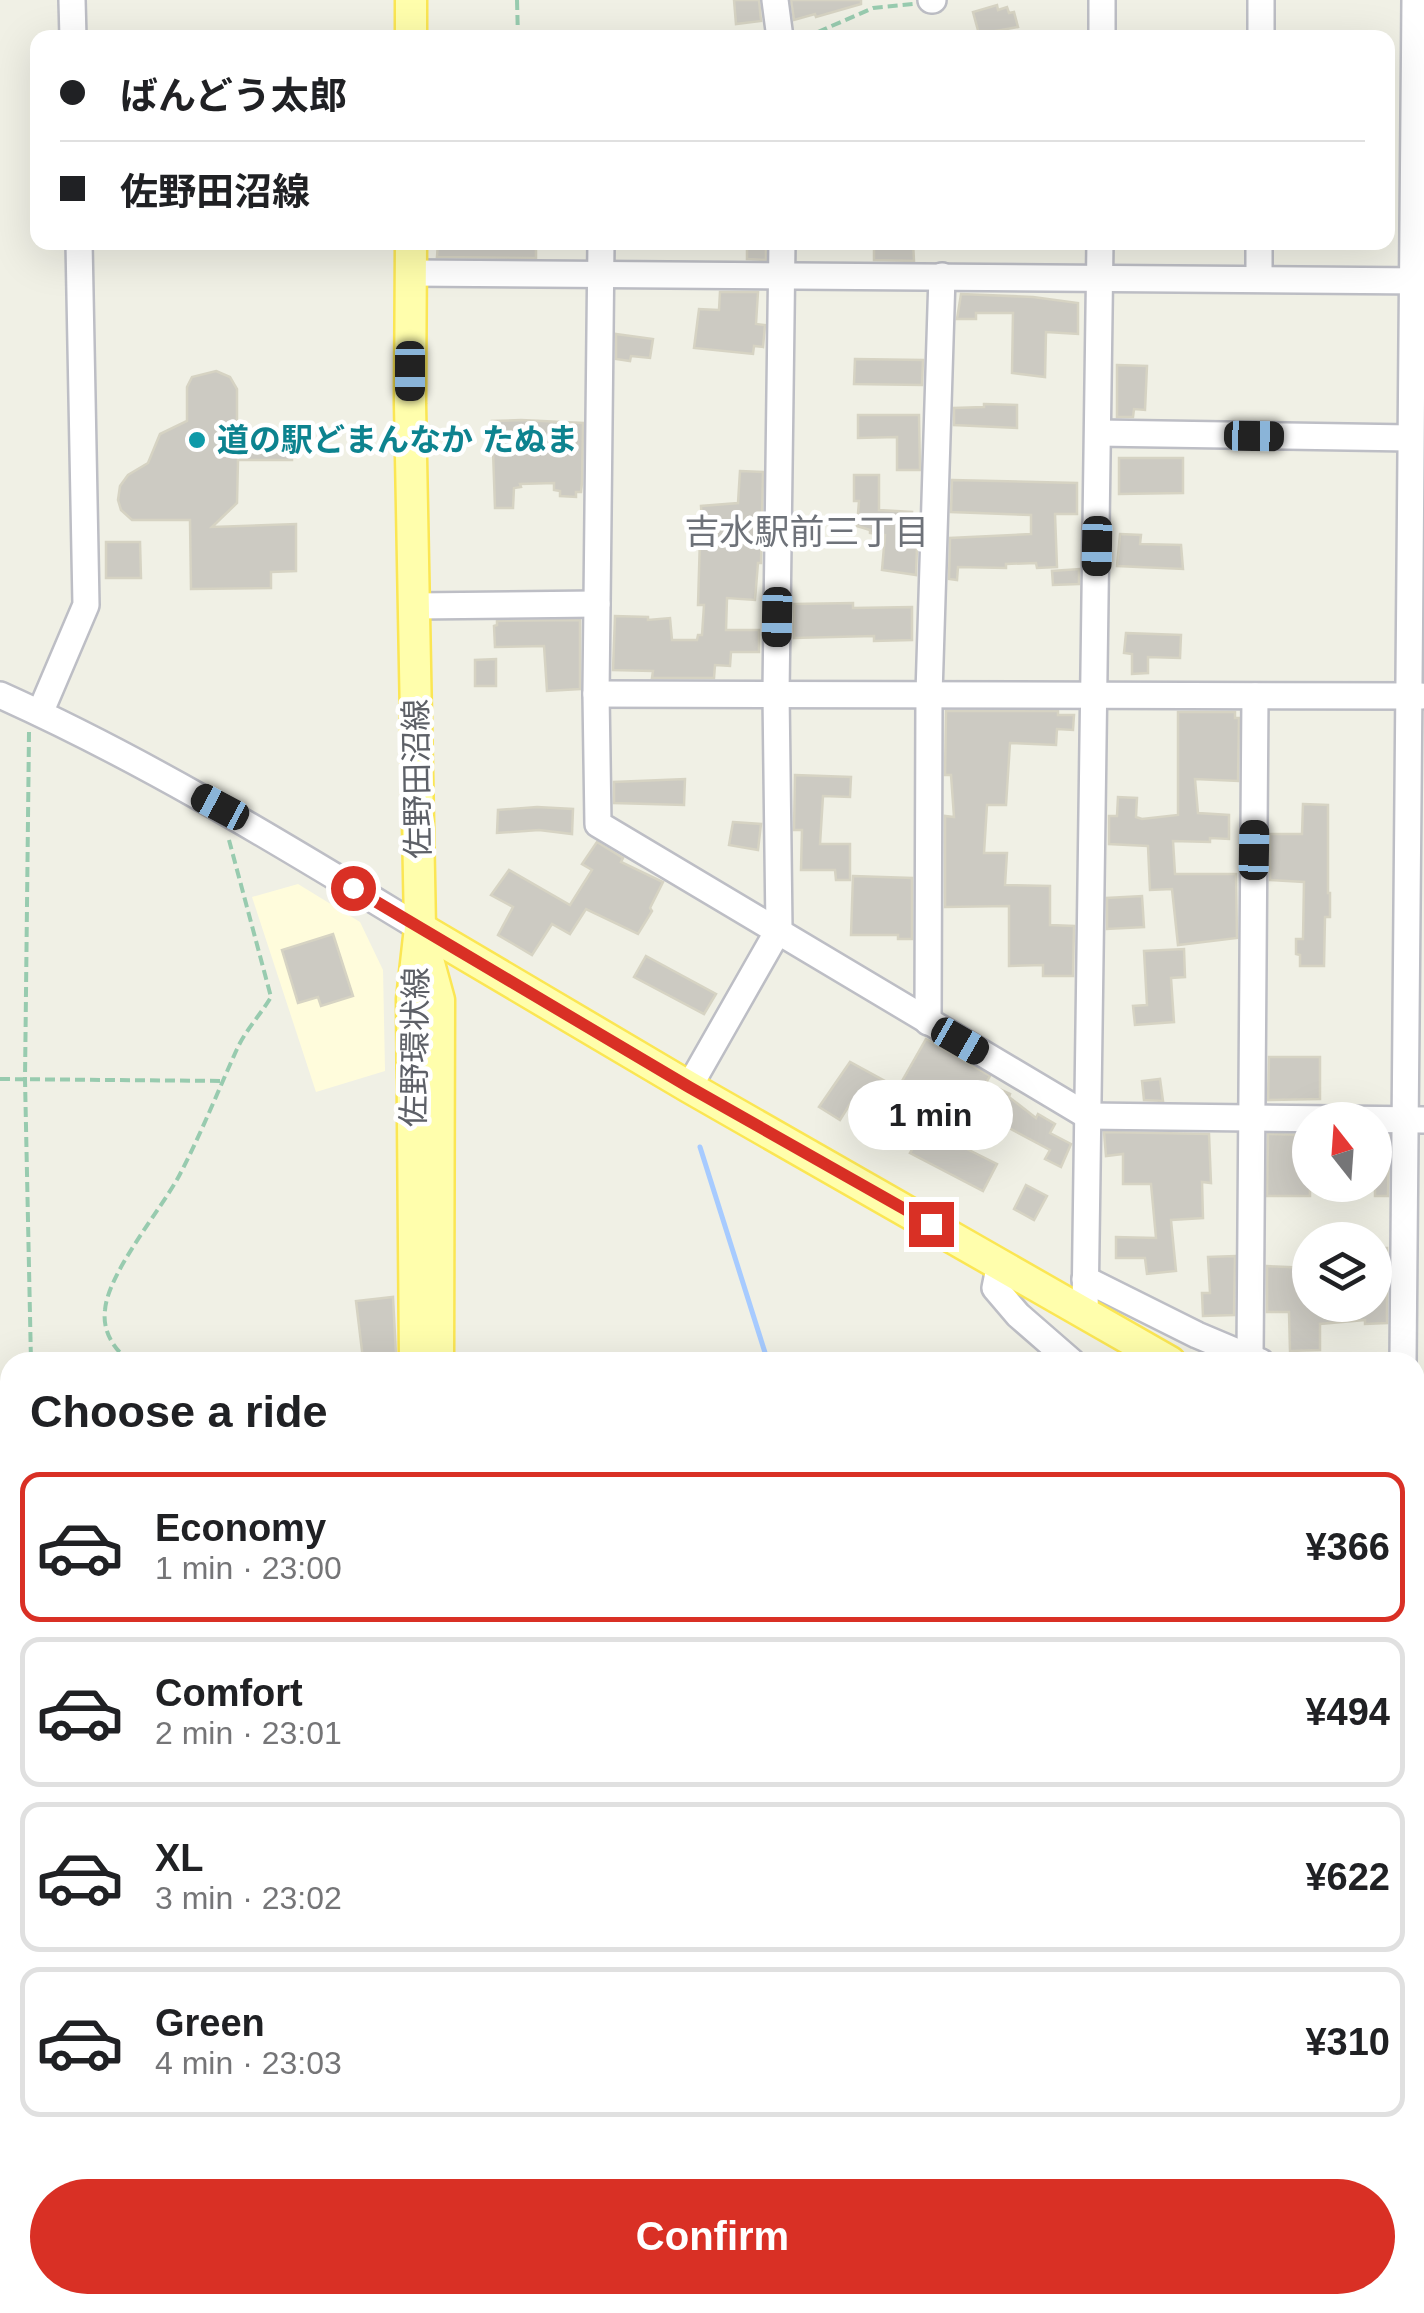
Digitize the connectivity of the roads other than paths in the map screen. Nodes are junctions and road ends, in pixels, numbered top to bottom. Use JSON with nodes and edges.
{"nodes":[{"id":1,"x":72,"y":0,"type":"edge"},
{"id":2,"x":411,"y":0,"type":"edge"},
{"id":3,"x":775,"y":0,"type":"edge"},
{"id":4,"x":1102,"y":0,"type":"edge"},
{"id":5,"x":1261,"y":0,"type":"edge"},
{"id":6,"x":1415,"y":0,"type":"edge"},
{"id":7,"x":73,"y":30,"type":"edge"},
{"id":8,"x":412,"y":30,"type":"edge"},
{"id":9,"x":779,"y":30,"type":"edge"},
{"id":10,"x":1102,"y":30,"type":"edge"},
{"id":11,"x":1260,"y":30,"type":"edge"},
{"id":12,"x":79,"y":250,"type":"edge"},
{"id":13,"x":601,"y":250,"type":"edge"},
{"id":14,"x":782,"y":250,"type":"edge"},
{"id":15,"x":1100,"y":250,"type":"edge"},
{"id":16,"x":1259,"y":250,"type":"edge"},
{"id":17,"x":411,"y":258,"type":"edge"},
{"id":18,"x":601,"y":274,"type":"junction"},
{"id":19,"x":782,"y":276,"type":"junction"},
{"id":20,"x":942,"y":276,"type":"junction"},
{"id":21,"x":1100,"y":277,"type":"junction"},
{"id":22,"x":1258,"y":279,"type":"junction"},
{"id":23,"x":1418,"y":281,"type":"edge"},
{"id":24,"x":1098,"y":433,"type":"junction"},
{"id":25,"x":1410,"y":438,"type":"junction"},
{"id":26,"x":597,"y":604,"type":"junction"},
{"id":27,"x":415,"y":606,"type":"junction"},
{"id":28,"x":776,"y":693,"type":"junction"},
{"id":29,"x":596,"y":694,"type":"junction"},
{"id":30,"x":929,"y":694,"type":"junction"},
{"id":31,"x":0,"y":695,"type":"edge"},
{"id":32,"x":1095,"y":695,"type":"junction"},
{"id":33,"x":1255,"y":696,"type":"junction"},
{"id":34,"x":1416,"y":696,"type":"edge"},
{"id":35,"x":35,"y":711,"type":"junction"},
{"id":36,"x":420,"y":928,"type":"junction"},
{"id":37,"x":779,"y":929,"type":"junction"},
{"id":38,"x":928,"y":1022,"type":"junction"},
{"id":39,"x":689,"y":1087,"type":"junction"},
{"id":40,"x":1086,"y":1116,"type":"junction"},
{"id":41,"x":1252,"y":1118,"type":"junction"},
{"id":42,"x":1414,"y":1120,"type":"edge"},
{"id":43,"x":1000,"y":1264,"type":"junction"},
{"id":44,"x":1085,"y":1279,"type":"junction"},
{"id":45,"x":1084,"y":1313,"type":"junction"},
{"id":46,"x":414,"y":1352,"type":"edge"},
{"id":47,"x":438,"y":1352,"type":"edge"},
{"id":48,"x":1061,"y":1352,"type":"edge"},
{"id":49,"x":1152,"y":1352,"type":"edge"},
{"id":50,"x":1236,"y":1352,"type":"edge"},
{"id":51,"x":1256,"y":1352,"type":"edge"},
{"id":52,"x":1403,"y":1352,"type":"edge"}],
"edges":[{"from":1,"to":7,"type":"street"},
{"from":2,"to":8,"type":"main road"},
{"from":3,"to":9,"type":"street"},
{"from":4,"to":10,"type":"street"},
{"from":5,"to":11,"type":"street"},
{"from":6,"to":23,"type":"street"},
{"from":12,"to":35,"type":"street"},
{"from":13,"to":18,"type":"street"},
{"from":14,"to":19,"type":"street"},
{"from":15,"to":21,"type":"street"},
{"from":16,"to":22,"type":"street"},
{"from":17,"to":18,"type":"street"},
{"from":17,"to":27,"type":"main road","name":"佐野田沼線"},
{"from":18,"to":19,"type":"street"},
{"from":18,"to":26,"type":"street"},
{"from":19,"to":20,"type":"street"},
{"from":19,"to":28,"type":"street"},
{"from":20,"to":21,"type":"street"},
{"from":20,"to":30,"type":"street"},
{"from":21,"to":22,"type":"street"},
{"from":21,"to":24,"type":"street"},
{"from":22,"to":23,"type":"street"},
{"from":23,"to":25,"type":"street"},
{"from":24,"to":25,"type":"street"},
{"from":24,"to":32,"type":"street"},
{"from":25,"to":34,"type":"street"},
{"from":26,"to":27,"type":"street"},
{"from":26,"to":29,"type":"street"},
{"from":27,"to":36,"type":"main road","name":"佐野田沼線"},
{"from":28,"to":29,"type":"street"},
{"from":28,"to":30,"type":"street"},
{"from":28,"to":37,"type":"street"},
{"from":29,"to":37,"type":"street"},
{"from":30,"to":32,"type":"street"},
{"from":30,"to":38,"type":"street"},
{"from":31,"to":35,"type":"street"},
{"from":32,"to":33,"type":"street"},
{"from":32,"to":40,"type":"street"},
{"from":33,"to":34,"type":"street"},
{"from":33,"to":41,"type":"street"},
{"from":34,"to":42,"type":"street"},
{"from":35,"to":36,"type":"street"},
{"from":36,"to":39,"type":"main road"},
{"from":36,"to":46,"type":"main road","name":"佐野環状線"},
{"from":36,"to":47,"type":"main road","name":"佐野環状線"},
{"from":37,"to":38,"type":"street"},
{"from":37,"to":39,"type":"street"},
{"from":38,"to":40,"type":"street"},
{"from":39,"to":43,"type":"main road"},
{"from":40,"to":41,"type":"street"},
{"from":40,"to":44,"type":"street"},
{"from":41,"to":42,"type":"street"},
{"from":41,"to":51,"type":"street"},
{"from":42,"to":52,"type":"street"},
{"from":43,"to":45,"type":"main road"},
{"from":43,"to":48,"type":"street"},
{"from":44,"to":45,"type":"street"},
{"from":44,"to":50,"type":"street"},
{"from":45,"to":49,"type":"main road"}]}
